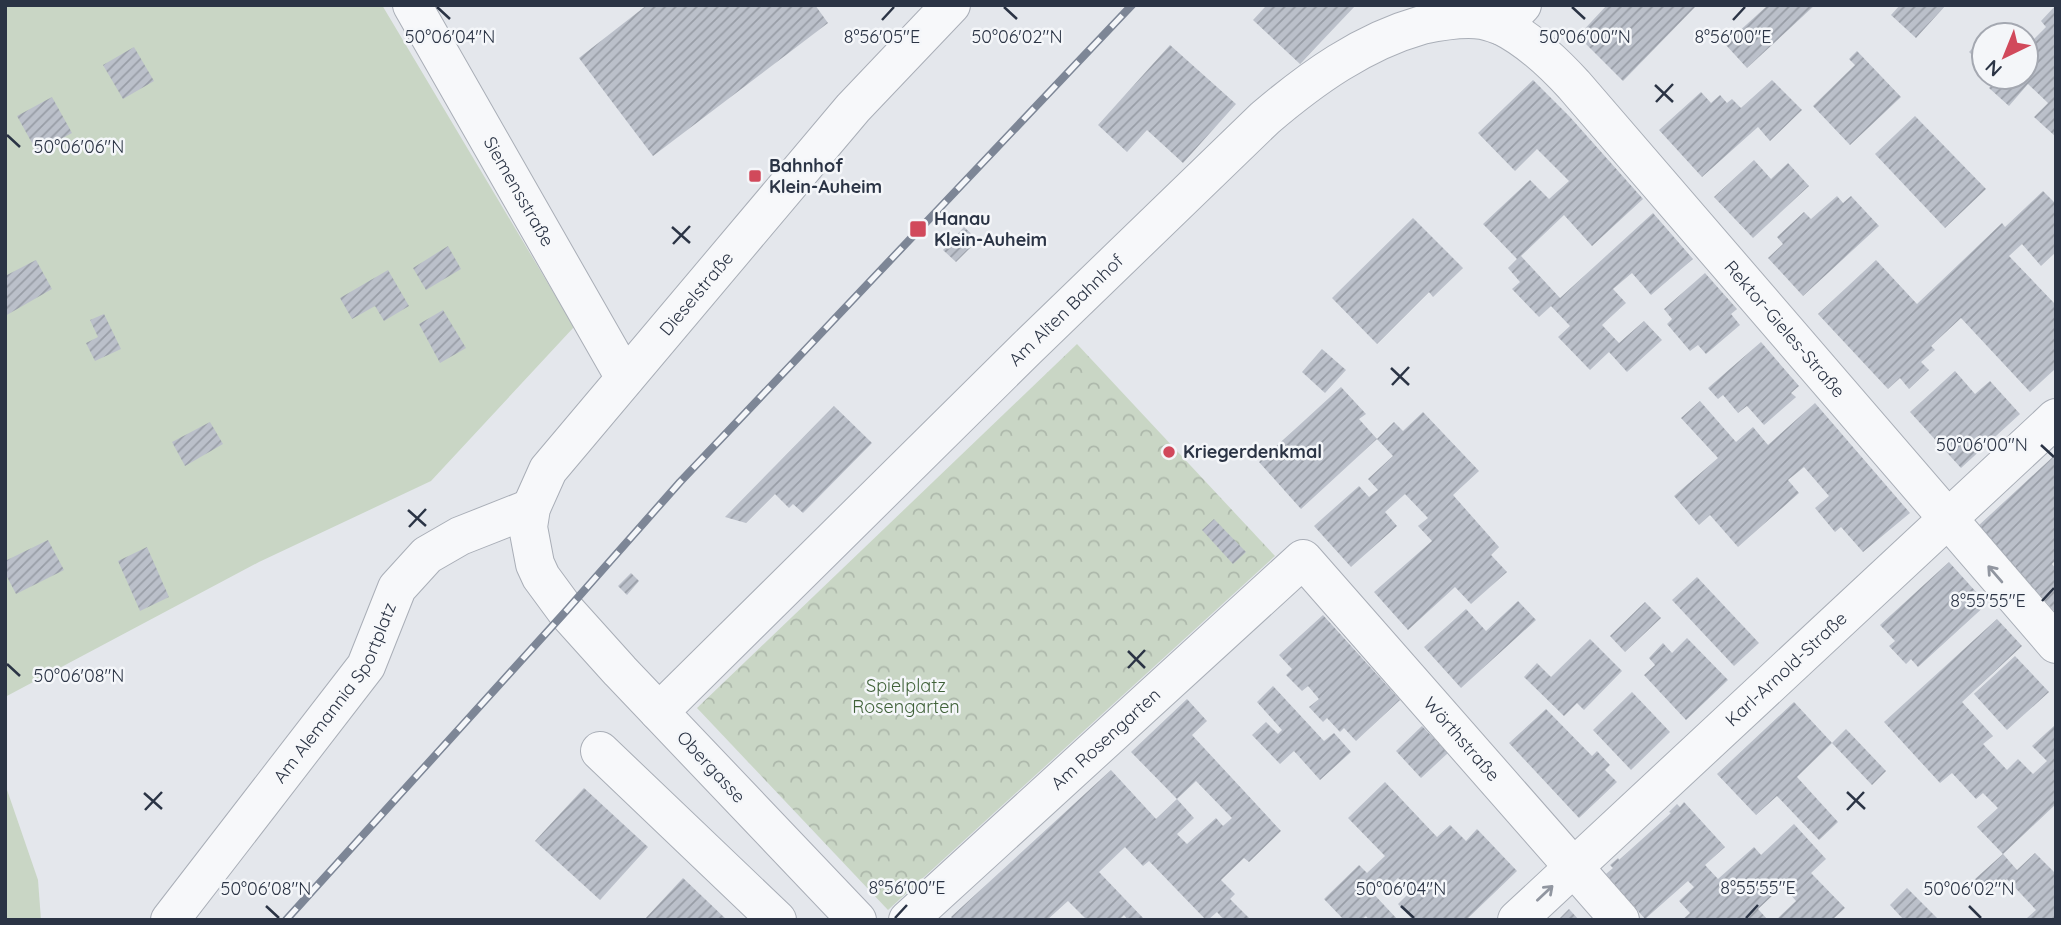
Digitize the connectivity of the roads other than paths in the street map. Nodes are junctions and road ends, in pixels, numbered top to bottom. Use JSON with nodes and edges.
{"nodes":[{"id":1,"x":412,"y":5,"type":"edge"},
{"id":2,"x":951,"y":5,"type":"edge"},
{"id":3,"x":1512,"y":16,"type":"edge"},
{"id":4,"x":625,"y":378,"type":"junction"},
{"id":5,"x":2056,"y":418,"type":"edge"},
{"id":6,"x":531,"y":508,"type":"junction"},
{"id":7,"x":1948,"y":519,"type":"junction"},
{"id":8,"x":1303,"y":559,"type":"joint"},
{"id":9,"x":566,"y":611,"type":"joint"},
{"id":10,"x":2056,"y":644,"type":"edge"},
{"id":11,"x":659,"y":712,"type":"junction"},
{"id":12,"x":600,"y":751,"type":"dead end"},
{"id":13,"x":1573,"y":867,"type":"junction"},
{"id":14,"x":170,"y":920,"type":"edge"},
{"id":15,"x":777,"y":920,"type":"edge"},
{"id":16,"x":857,"y":920,"type":"edge"},
{"id":17,"x":908,"y":920,"type":"edge"},
{"id":18,"x":1517,"y":920,"type":"edge"},
{"id":19,"x":1620,"y":920,"type":"edge"}],
"edges":[{"from":1,"to":4,"type":"street","name":"Siemensstraße"},
{"from":2,"to":4,"type":"street","name":"Dieselstraße"},
{"from":3,"to":7,"type":"street","name":"Rektor-Gieles-Straße"},
{"from":3,"to":11,"type":"street","name":"Am Alten Bahnhof"},
{"from":4,"to":6,"type":"street","name":"Dieselstraße"},
{"from":5,"to":7,"type":"street","name":"Karl-Arnold-Straße"},
{"from":6,"to":9,"type":"street","name":"Dieselstraße"},
{"from":6,"to":14,"type":"street","name":"Am Alemannia Sportplatz"},
{"from":10,"to":7,"type":"street","name":"Rektor-Gieles-Straße","one_way":true},
{"from":7,"to":13,"type":"street","name":"Karl-Arnold-Straße"},
{"from":8,"to":13,"type":"street","name":"Wörthstraße"},
{"from":8,"to":17,"type":"street","name":"Am Rosengarten"},
{"from":9,"to":11,"type":"street","name":"Obergasse"},
{"from":11,"to":16,"type":"street","name":"Obergasse"},
{"from":12,"to":15,"type":"street"},
{"from":18,"to":13,"type":"street","name":"Karl-Arnold-Straße","one_way":true},
{"from":13,"to":19,"type":"street","name":"Wörthstraße"}]}
